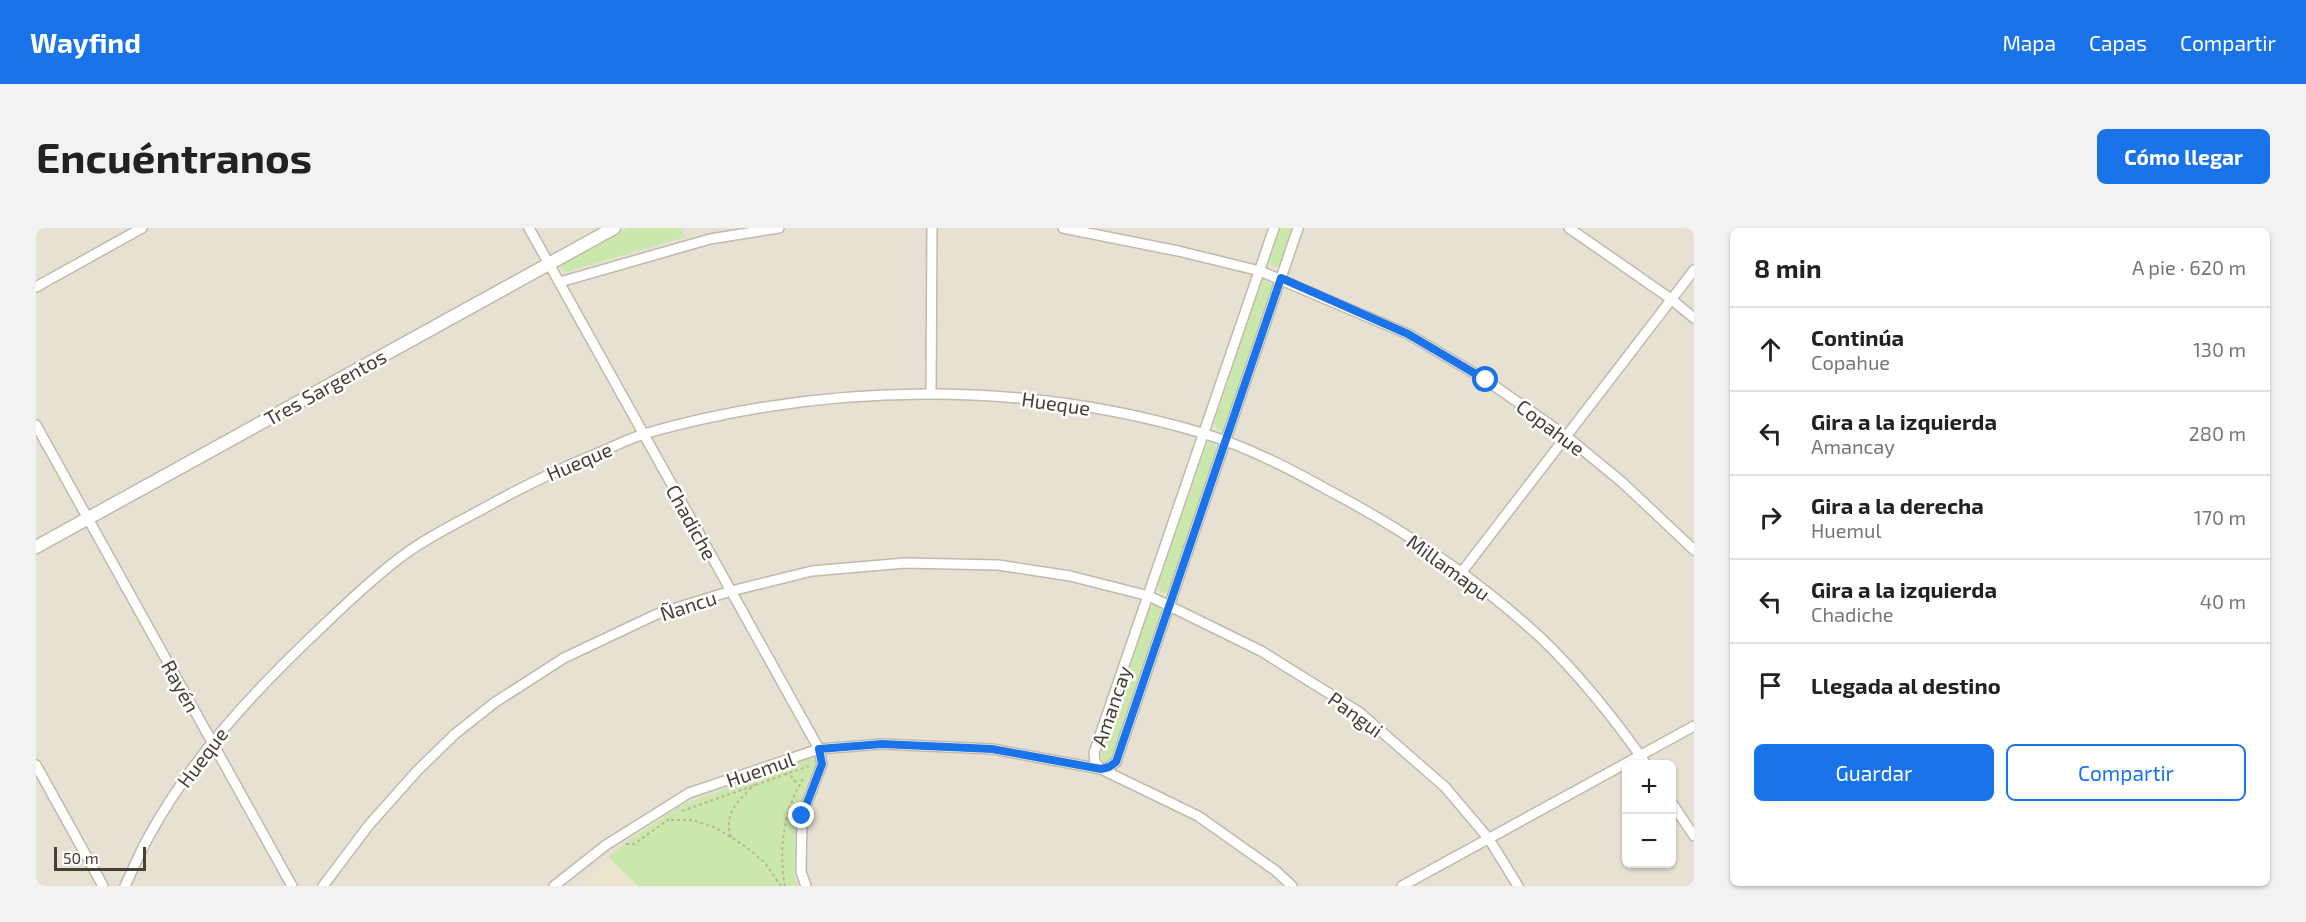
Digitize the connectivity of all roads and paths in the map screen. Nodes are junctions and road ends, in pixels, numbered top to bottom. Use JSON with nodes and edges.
{"nodes":[{"id":1,"x":142,"y":228,"type":"edge"},
{"id":2,"x":529,"y":228,"type":"edge"},
{"id":3,"x":614,"y":228,"type":"edge"},
{"id":4,"x":779,"y":228,"type":"edge"},
{"id":5,"x":932,"y":228,"type":"edge"},
{"id":6,"x":1063,"y":228,"type":"edge"},
{"id":7,"x":1274,"y":228,"type":"edge"},
{"id":8,"x":1298,"y":228,"type":"edge"},
{"id":9,"x":1569,"y":228,"type":"edge"},
{"id":10,"x":549,"y":264,"type":"junction"},
{"id":11,"x":1694,"y":270,"type":"edge"},
{"id":12,"x":1260,"y":271,"type":"junction"},
{"id":13,"x":1281,"y":278,"type":"junction"},
{"id":14,"x":560,"y":282,"type":"junction"},
{"id":15,"x":36,"y":287,"type":"edge"},
{"id":16,"x":1671,"y":299,"type":"junction"},
{"id":17,"x":1694,"y":318,"type":"edge"},
{"id":18,"x":931,"y":393,"type":"junction"},
{"id":19,"x":36,"y":425,"type":"edge"},
{"id":20,"x":643,"y":434,"type":"junction"},
{"id":21,"x":1203,"y":434,"type":"junction"},
{"id":22,"x":1566,"y":436,"type":"junction"},
{"id":23,"x":1224,"y":441,"type":"junction"},
{"id":24,"x":88,"y":518,"type":"junction"},
{"id":25,"x":36,"y":547,"type":"edge"},
{"id":26,"x":1694,"y":550,"type":"edge"},
{"id":27,"x":1461,"y":573,"type":"junction"},
{"id":28,"x":731,"y":591,"type":"junction"},
{"id":29,"x":1149,"y":596,"type":"junction"},
{"id":30,"x":1168,"y":604,"type":"junction"},
{"id":31,"x":1694,"y":726,"type":"edge"},
{"id":32,"x":212,"y":741,"type":"junction"},
{"id":33,"x":819,"y":749,"type":"junction"},
{"id":34,"x":1640,"y":756,"type":"junction"},
{"id":35,"x":1643,"y":760,"type":"edge"},
{"id":36,"x":822,"y":764,"type":"junction"},
{"id":37,"x":36,"y":765,"type":"edge"},
{"id":38,"x":1101,"y":769,"type":"junction"},
{"id":39,"x":785,"y":773,"type":"junction"},
{"id":40,"x":756,"y":783,"type":"junction"},
{"id":41,"x":798,"y":786,"type":"dead end"},
{"id":42,"x":1676,"y":810,"type":"edge"},
{"id":43,"x":668,"y":820,"type":"junction"},
{"id":44,"x":1694,"y":836,"type":"edge"},
{"id":45,"x":730,"y":837,"type":"junction"},
{"id":46,"x":1489,"y":838,"type":"junction"},
{"id":47,"x":606,"y":845,"type":"junction"},
{"id":48,"x":103,"y":886,"type":"edge"},
{"id":49,"x":125,"y":886,"type":"edge"},
{"id":50,"x":292,"y":886,"type":"edge"},
{"id":51,"x":323,"y":886,"type":"edge"},
{"id":52,"x":554,"y":886,"type":"edge"},
{"id":53,"x":781,"y":886,"type":"edge"},
{"id":54,"x":806,"y":886,"type":"edge"},
{"id":55,"x":1292,"y":886,"type":"edge"},
{"id":56,"x":1402,"y":886,"type":"edge"},
{"id":57,"x":1518,"y":886,"type":"edge"}],
"edges":[{"from":1,"to":15,"type":"street"},
{"from":2,"to":10,"type":"street","name":"Chadiche"},
{"from":3,"to":10,"type":"street","name":"Tres Sargentos"},
{"from":4,"to":14,"type":"street"},
{"from":5,"to":18,"type":"street"},
{"from":6,"to":12,"type":"street","name":"Copahue"},
{"from":7,"to":12,"type":"street","name":"Amancay"},
{"from":8,"to":13,"type":"street","name":"Amancay"},
{"from":9,"to":16,"type":"street"},
{"from":10,"to":14,"type":"street","name":"Chadiche"},
{"from":10,"to":24,"type":"street","name":"Tres Sargentos"},
{"from":11,"to":16,"type":"street"},
{"from":12,"to":13,"type":"street","name":"Copahue"},
{"from":12,"to":21,"type":"street","name":"Amancay"},
{"from":13,"to":22,"type":"street","name":"Copahue"},
{"from":13,"to":23,"type":"street","name":"Amancay"},
{"from":14,"to":20,"type":"street","name":"Chadiche"},
{"from":16,"to":17,"type":"street"},
{"from":16,"to":22,"type":"street"},
{"from":18,"to":20,"type":"street","name":"Hueque"},
{"from":18,"to":21,"type":"street","name":"Hueque"},
{"from":19,"to":24,"type":"street","name":"Rayén"},
{"from":20,"to":28,"type":"street","name":"Chadiche"},
{"from":20,"to":32,"type":"street","name":"Hueque"},
{"from":21,"to":23,"type":"street","name":"Millamapu"},
{"from":21,"to":29,"type":"street","name":"Amancay"},
{"from":22,"to":26,"type":"street","name":"Copahue"},
{"from":22,"to":27,"type":"street"},
{"from":23,"to":27,"type":"street","name":"Millamapu"},
{"from":23,"to":30,"type":"street","name":"Amancay"},
{"from":24,"to":25,"type":"street","name":"Tres Sargentos"},
{"from":24,"to":32,"type":"street","name":"Rayén"},
{"from":27,"to":34,"type":"street","name":"Millamapu"},
{"from":28,"to":29,"type":"street","name":"Ñancu"},
{"from":28,"to":33,"type":"street","name":"Chadiche"},
{"from":28,"to":51,"type":"street","name":"Ñancu"},
{"from":29,"to":30,"type":"street","name":"Pangui"},
{"from":29,"to":38,"type":"street","name":"Amancay"},
{"from":30,"to":38,"type":"street","name":"Amancay"},
{"from":30,"to":46,"type":"street","name":"Pangui"},
{"from":31,"to":34,"type":"street"},
{"from":32,"to":49,"type":"street","name":"Hueque"},
{"from":32,"to":50,"type":"street","name":"Rayén"},
{"from":33,"to":36,"type":"street","name":"Chadiche"},
{"from":33,"to":38,"type":"street","name":"Huemul"},
{"from":33,"to":47,"type":"street","name":"Huemul"},
{"from":34,"to":35,"type":"street","name":"Millamapu"},
{"from":34,"to":46,"type":"street"},
{"from":36,"to":39,"type":"path"},
{"from":36,"to":54,"type":"street"},
{"from":37,"to":48,"type":"street"},
{"from":38,"to":55,"type":"street","name":"Huemul"},
{"from":39,"to":40,"type":"path"},
{"from":39,"to":41,"type":"path"},
{"from":40,"to":43,"type":"path"},
{"from":40,"to":45,"type":"path"},
{"from":42,"to":44,"type":"street"},
{"from":43,"to":45,"type":"path"},
{"from":43,"to":47,"type":"path"},
{"from":45,"to":53,"type":"path"},
{"from":46,"to":56,"type":"street"},
{"from":46,"to":57,"type":"street","name":"Pangui"},
{"from":47,"to":52,"type":"street","name":"Huemul"}]}
